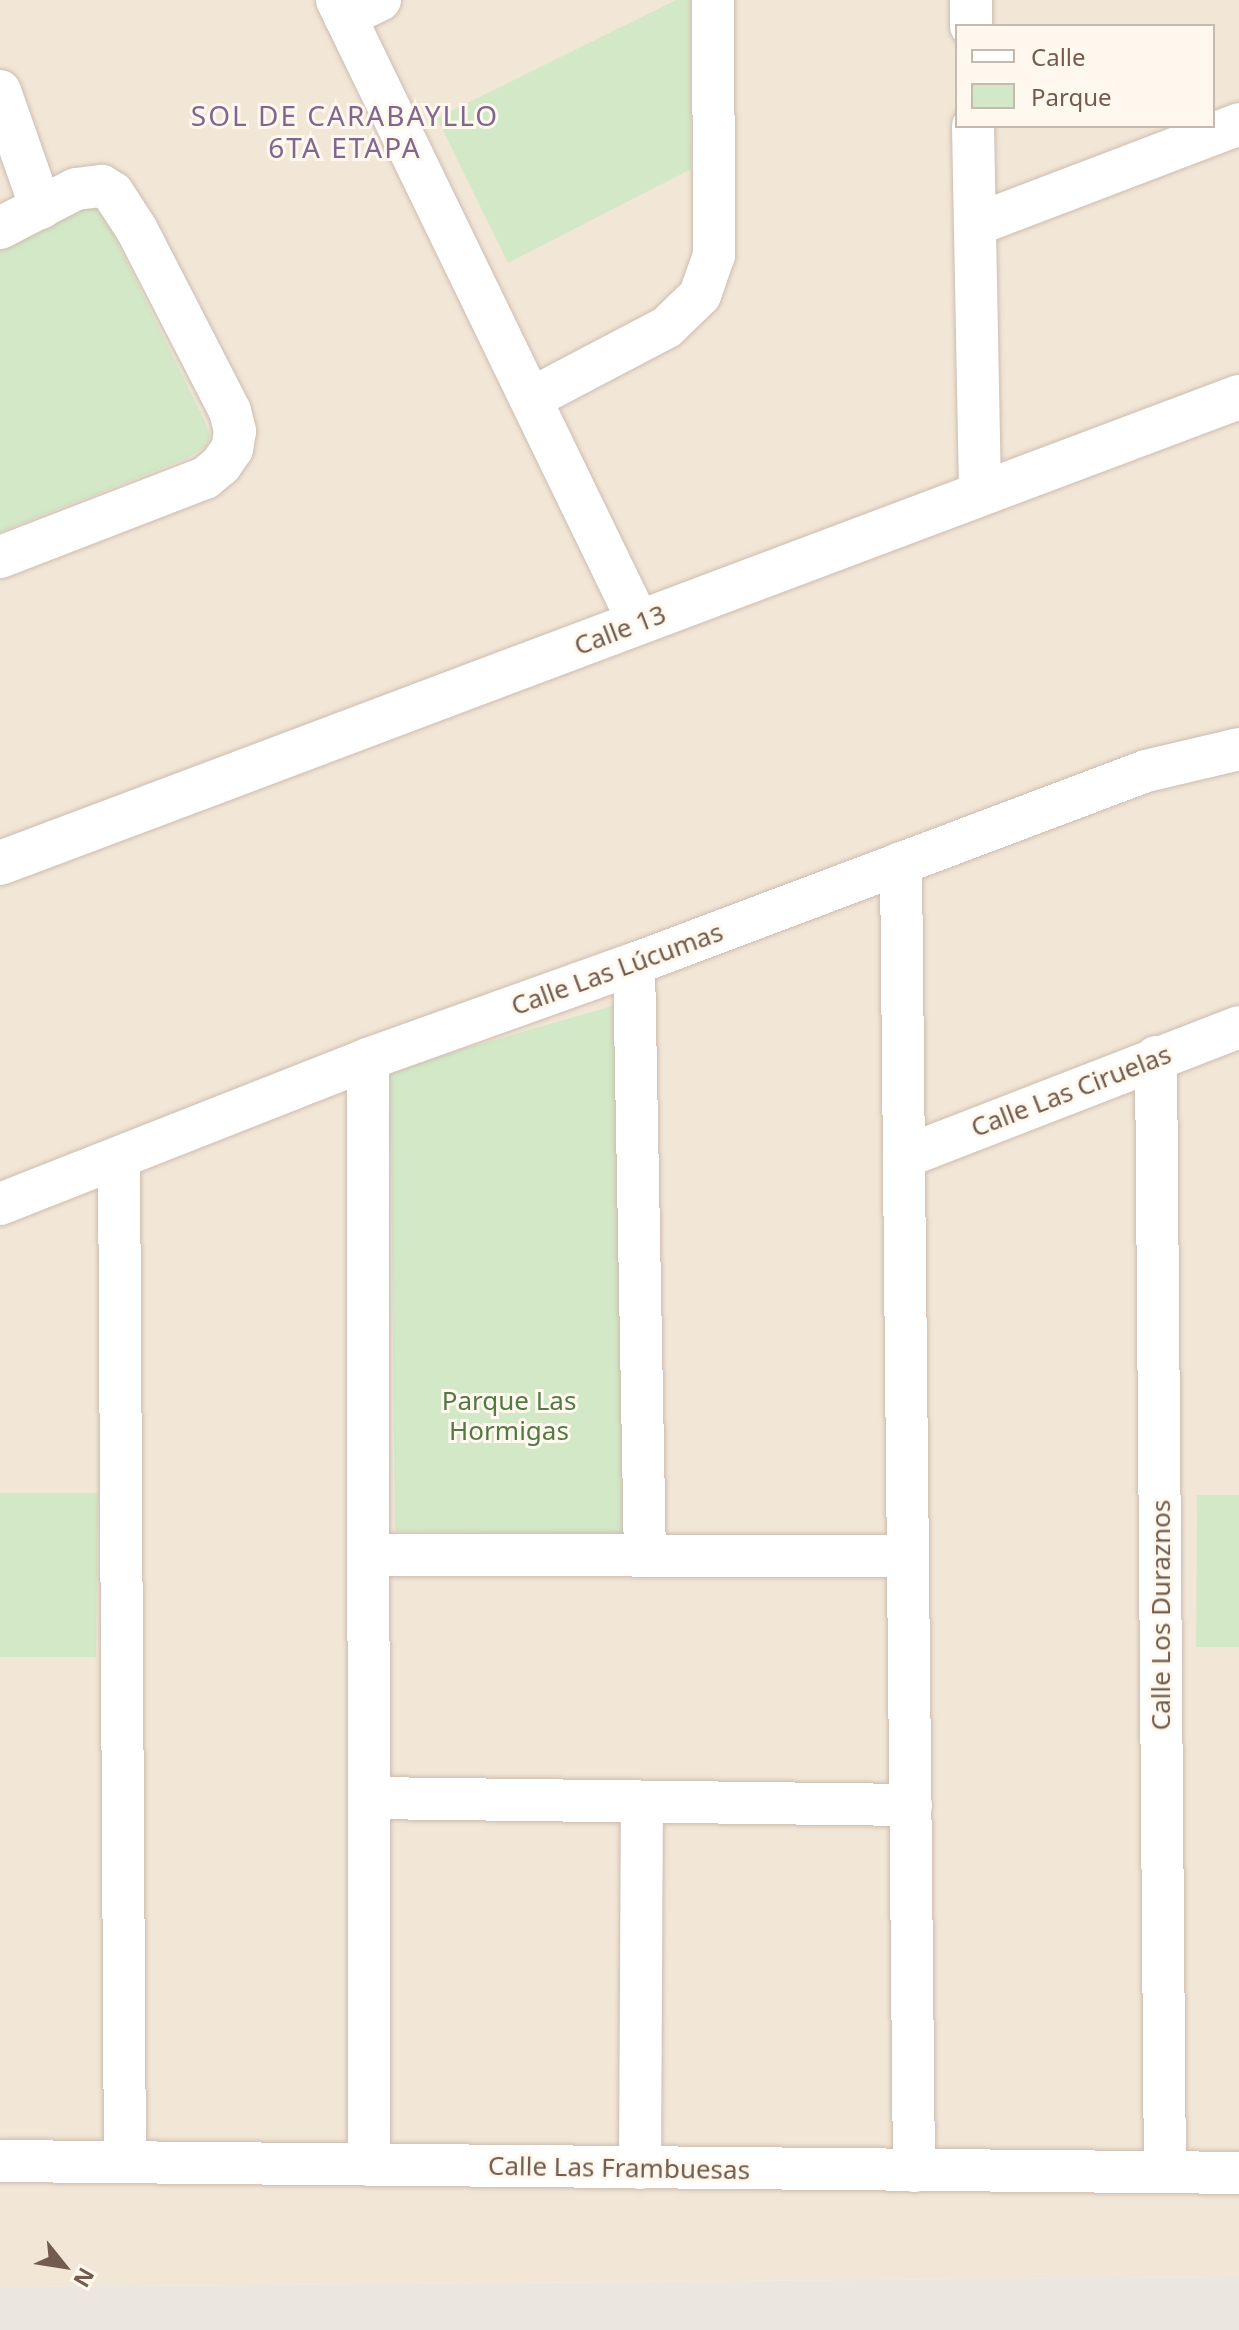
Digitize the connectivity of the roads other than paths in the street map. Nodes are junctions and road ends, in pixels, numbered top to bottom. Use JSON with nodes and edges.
{"nodes":[{"id":1,"x":713,"y":0,"type":"edge"},
{"id":2,"x":971,"y":0,"type":"edge"},
{"id":3,"x":354,"y":6,"type":"edge"},
{"id":4,"x":971,"y":24,"type":"edge"},
{"id":5,"x":0,"y":91,"type":"edge"},
{"id":6,"x":1239,"y":124,"type":"edge"},
{"id":7,"x":973,"y":128,"type":"edge"},
{"id":8,"x":41,"y":208,"type":"junction"},
{"id":9,"x":975,"y":225,"type":"junction"},
{"id":10,"x":0,"y":228,"type":"edge"},
{"id":11,"x":1239,"y":397,"type":"edge"},
{"id":12,"x":532,"y":398,"type":"junction"},
{"id":13,"x":980,"y":495,"type":"junction"},
{"id":14,"x":0,"y":557,"type":"edge"},
{"id":15,"x":639,"y":623,"type":"junction"},
{"id":16,"x":1239,"y":749,"type":"edge"},
{"id":17,"x":0,"y":863,"type":"edge"},
{"id":18,"x":901,"y":863,"type":"junction"},
{"id":19,"x":634,"y":964,"type":"junction"},
{"id":20,"x":1239,"y":1027,"type":"edge"},
{"id":21,"x":1156,"y":1057,"type":"junction"},
{"id":22,"x":368,"y":1059,"type":"junction"},
{"id":23,"x":904,"y":1157,"type":"junction"},
{"id":24,"x":119,"y":1159,"type":"junction"},
{"id":25,"x":0,"y":1204,"type":"edge"},
{"id":26,"x":369,"y":1555,"type":"junction"},
{"id":27,"x":645,"y":1556,"type":"junction"},
{"id":28,"x":908,"y":1556,"type":"junction"},
{"id":29,"x":369,"y":1798,"type":"junction"},
{"id":30,"x":642,"y":1802,"type":"junction"},
{"id":31,"x":911,"y":1805,"type":"junction"},
{"id":32,"x":0,"y":2161,"type":"edge"},
{"id":33,"x":125,"y":2162,"type":"junction"},
{"id":34,"x":369,"y":2165,"type":"junction"},
{"id":35,"x":640,"y":2168,"type":"junction"},
{"id":36,"x":914,"y":2171,"type":"junction"},
{"id":37,"x":1165,"y":2172,"type":"junction"},
{"id":38,"x":1239,"y":2173,"type":"edge"}],
"edges":[{"from":1,"to":12,"type":"street"},
{"from":2,"to":4,"type":"street"},
{"from":3,"to":12,"type":"street"},
{"from":5,"to":8,"type":"street"},
{"from":6,"to":9,"type":"street"},
{"from":7,"to":9,"type":"street"},
{"from":8,"to":10,"type":"street"},
{"from":8,"to":14,"type":"street"},
{"from":9,"to":13,"type":"street"},
{"from":11,"to":13,"type":"street","name":"Calle 13"},
{"from":12,"to":15,"type":"street"},
{"from":13,"to":15,"type":"street","name":"Calle 13"},
{"from":15,"to":17,"type":"street","name":"Calle 13"},
{"from":16,"to":18,"type":"street","name":"Calle Las Lúcumas"},
{"from":18,"to":19,"type":"street","name":"Calle Las Lúcumas"},
{"from":18,"to":23,"type":"street"},
{"from":19,"to":22,"type":"street","name":"Calle Las Lúcumas"},
{"from":19,"to":27,"type":"street"},
{"from":20,"to":21,"type":"street","name":"Calle Las Ciruelas"},
{"from":21,"to":23,"type":"street","name":"Calle Las Ciruelas"},
{"from":21,"to":37,"type":"street","name":"Calle Los Duraznos"},
{"from":22,"to":24,"type":"street","name":"Calle Las Lúcumas"},
{"from":22,"to":26,"type":"street"},
{"from":23,"to":28,"type":"street"},
{"from":24,"to":25,"type":"street","name":"Calle Las Lúcumas"},
{"from":24,"to":33,"type":"street"},
{"from":26,"to":27,"type":"street"},
{"from":26,"to":29,"type":"street"},
{"from":27,"to":28,"type":"street"},
{"from":28,"to":31,"type":"street"},
{"from":29,"to":30,"type":"street"},
{"from":29,"to":34,"type":"street"},
{"from":30,"to":31,"type":"street"},
{"from":30,"to":35,"type":"street"},
{"from":31,"to":36,"type":"street"},
{"from":32,"to":33,"type":"street","name":"Calle Las Frambuesas"},
{"from":33,"to":34,"type":"street","name":"Calle Las Frambuesas"},
{"from":34,"to":35,"type":"street","name":"Calle Las Frambuesas"},
{"from":35,"to":36,"type":"street","name":"Calle Las Frambuesas"},
{"from":36,"to":37,"type":"street","name":"Calle Las Frambuesas"},
{"from":37,"to":38,"type":"street","name":"Calle Las Frambuesas"}]}
